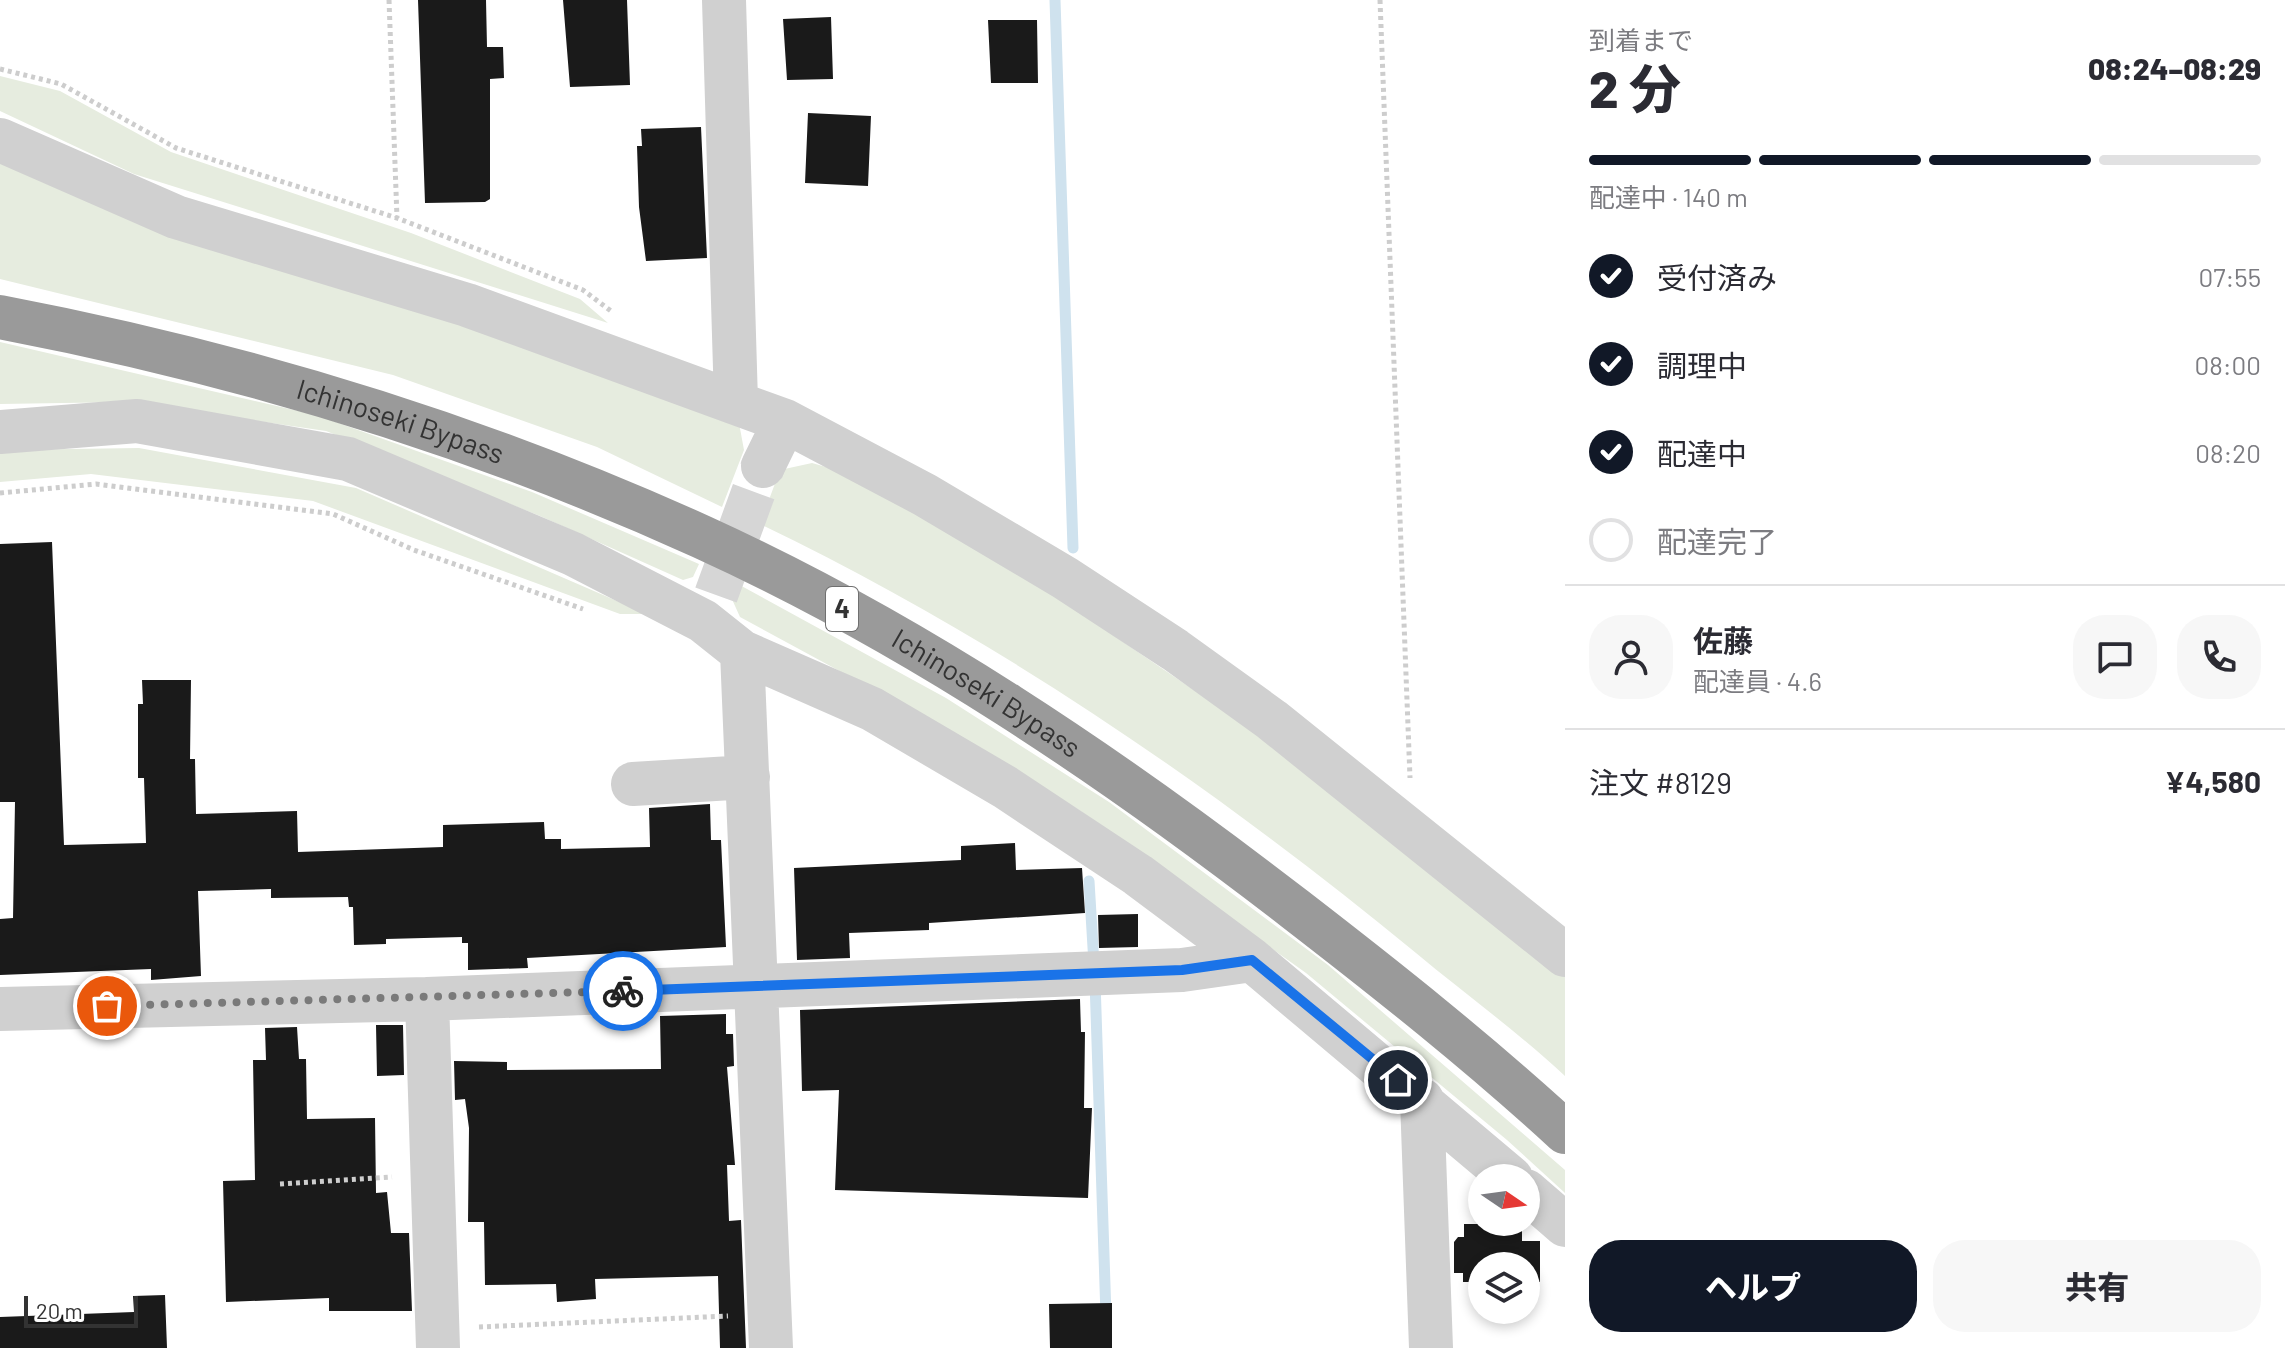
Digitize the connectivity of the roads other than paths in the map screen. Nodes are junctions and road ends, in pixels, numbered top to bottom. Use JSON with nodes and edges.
{"nodes":[{"id":1,"x":724,"y":0,"type":"edge"},
{"id":2,"x":0,"y":140,"type":"edge"},
{"id":3,"x":0,"y":317,"type":"edge"},
{"id":4,"x":736,"y":402,"type":"junction"},
{"id":5,"x":785,"y":421,"type":"junction"},
{"id":6,"x":0,"y":432,"type":"edge"},
{"id":7,"x":763,"y":466,"type":"tunnel mouth"},
{"id":8,"x":742,"y":652,"type":"junction"},
{"id":9,"x":748,"y":777,"type":"junction"},
{"id":10,"x":633,"y":784,"type":"dead end"},
{"id":11,"x":1565,"y":955,"type":"edge"},
{"id":12,"x":1252,"y":960,"type":"junction"},
{"id":13,"x":758,"y":986,"type":"junction"},
{"id":14,"x":427,"y":999,"type":"junction"},
{"id":15,"x":0,"y":1009,"type":"edge"},
{"id":16,"x":1422,"y":1100,"type":"junction"},
{"id":17,"x":1565,"y":1132,"type":"edge"},
{"id":18,"x":1495,"y":1164,"type":"edge"},
{"id":19,"x":1540,"y":1203,"type":"edge"},
{"id":20,"x":1565,"y":1225,"type":"edge"},
{"id":21,"x":770,"y":1331,"type":"edge"},
{"id":22,"x":438,"y":1338,"type":"edge"},
{"id":23,"x":1431,"y":1348,"type":"edge"}],
"edges":[{"from":1,"to":4,"type":"street"},
{"from":2,"to":4,"type":"street"},
{"from":3,"to":17,"type":"highway","name":"Ichinoseki Bypass","number":"4"},
{"from":4,"to":5,"type":"street"},
{"from":5,"to":7,"type":"street"},
{"from":5,"to":11,"type":"street"},
{"from":6,"to":8,"type":"street"},
{"from":8,"to":9,"type":"street"},
{"from":8,"to":12,"type":"street"},
{"from":9,"to":10,"type":"street"},
{"from":9,"to":13,"type":"street"},
{"from":12,"to":13,"type":"street"},
{"from":12,"to":16,"type":"street"},
{"from":13,"to":14,"type":"street"},
{"from":13,"to":21,"type":"street"},
{"from":14,"to":15,"type":"street"},
{"from":14,"to":22,"type":"street"},
{"from":16,"to":18,"type":"street"},
{"from":16,"to":23,"type":"street"},
{"from":19,"to":20,"type":"street"}]}
